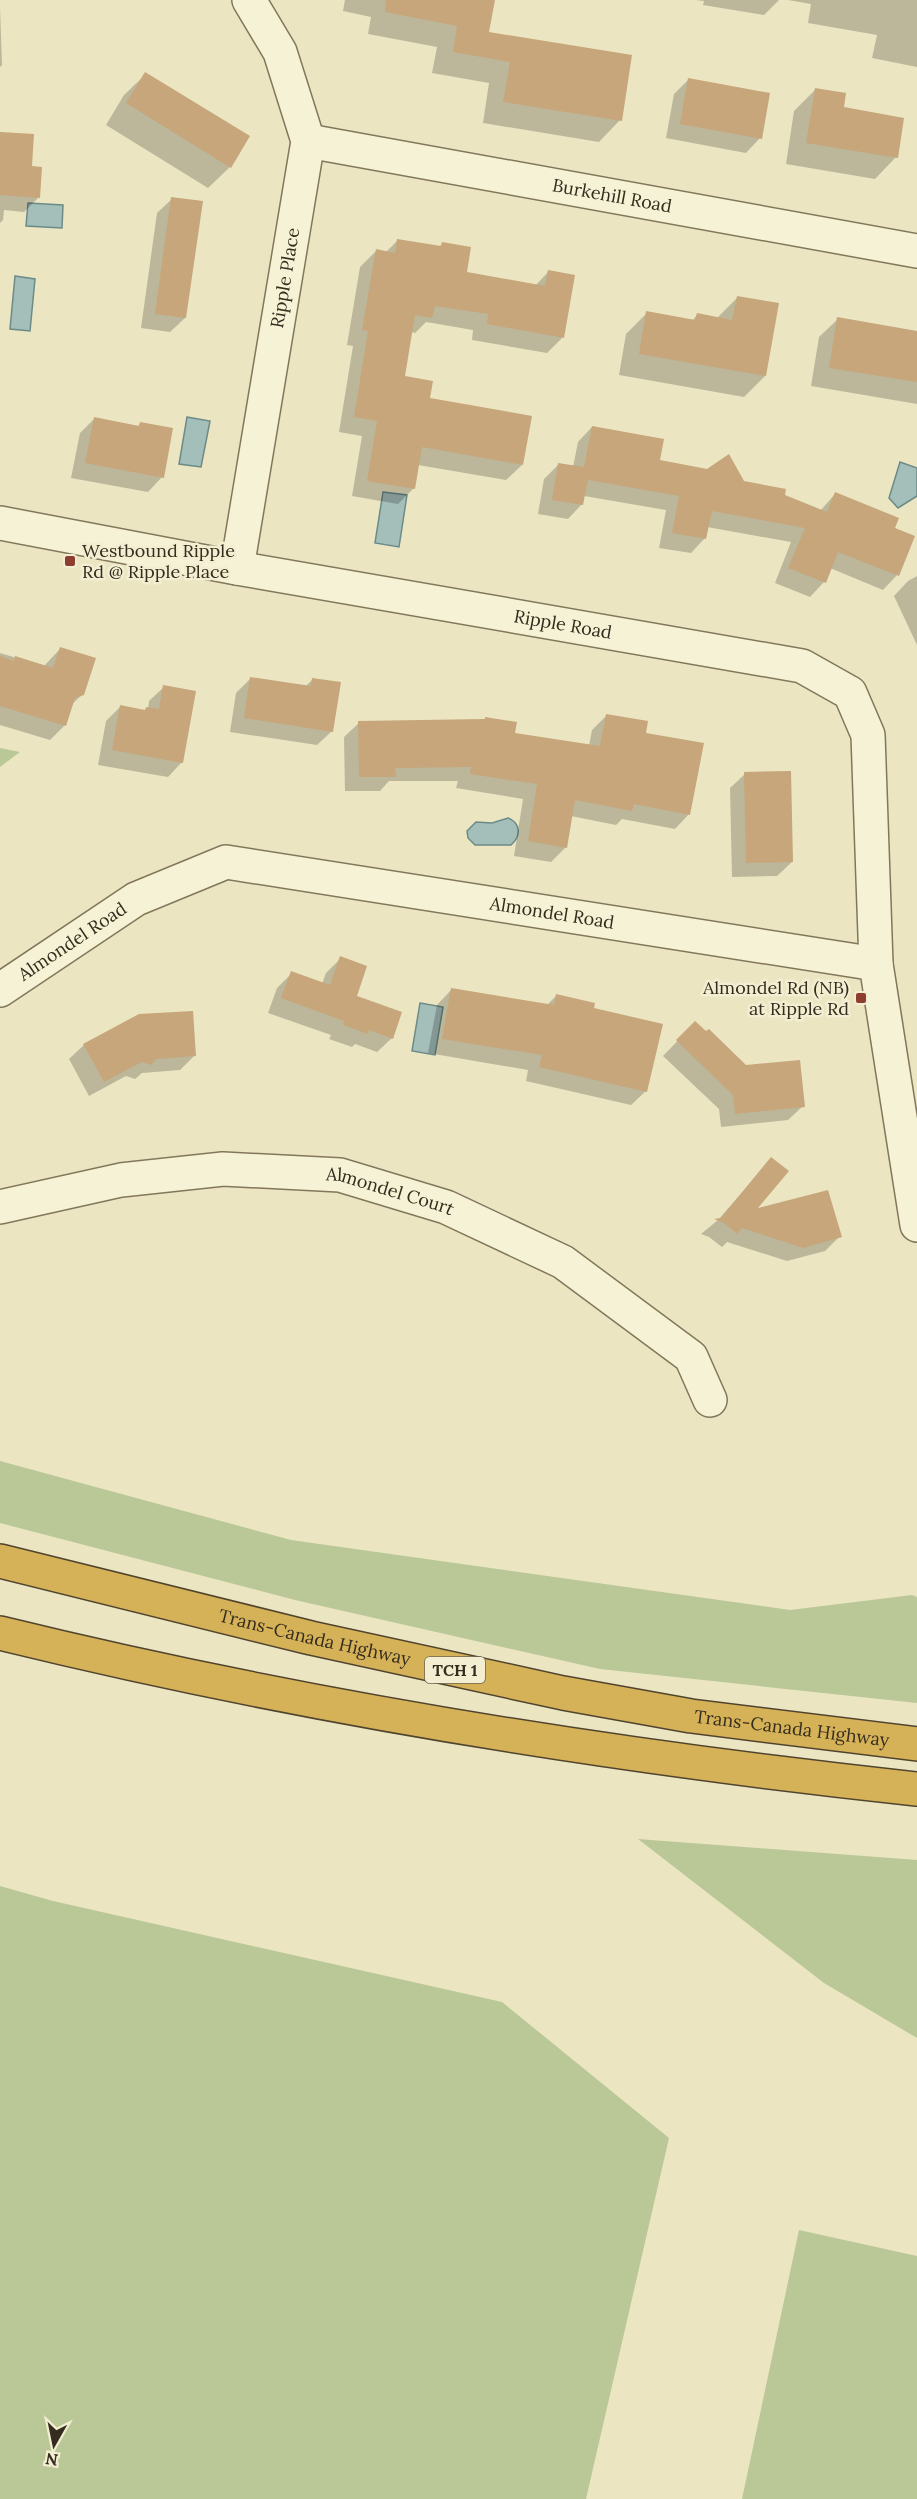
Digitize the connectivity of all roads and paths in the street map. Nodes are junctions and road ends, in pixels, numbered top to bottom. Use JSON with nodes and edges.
{"nodes":[{"id":1,"x":249,"y":0,"type":"edge"},
{"id":2,"x":308,"y":141,"type":"junction"},
{"id":3,"x":917,"y":251,"type":"edge"},
{"id":4,"x":0,"y":523,"type":"edge"},
{"id":5,"x":237,"y":568,"type":"junction"},
{"id":6,"x":876,"y":964,"type":"junction"},
{"id":7,"x":0,"y":990,"type":"edge"},
{"id":8,"x":0,"y":1207,"type":"edge"},
{"id":9,"x":917,"y":1225,"type":"edge"},
{"id":10,"x":710,"y":1400,"type":"dead end"},
{"id":11,"x":0,"y":1561,"type":"edge"},
{"id":12,"x":0,"y":1633,"type":"edge"},
{"id":13,"x":917,"y":1744,"type":"edge"},
{"id":14,"x":917,"y":1790,"type":"edge"}],
"edges":[{"from":1,"to":2,"type":"street","name":"Ripple Place"},
{"from":2,"to":3,"type":"street","name":"Burkehill Road"},
{"from":2,"to":5,"type":"street","name":"Ripple Place"},
{"from":4,"to":5,"type":"street","name":"Ripple Road"},
{"from":5,"to":6,"type":"street","name":"Ripple Road"},
{"from":6,"to":7,"type":"street","name":"Almondel Road"},
{"from":6,"to":9,"type":"street"},
{"from":8,"to":10,"type":"street","name":"Almondel Court"},
{"from":11,"to":13,"type":"highway","name":"Trans-Canada Highway","number":"TCH 1"},
{"from":12,"to":14,"type":"highway"}]}
